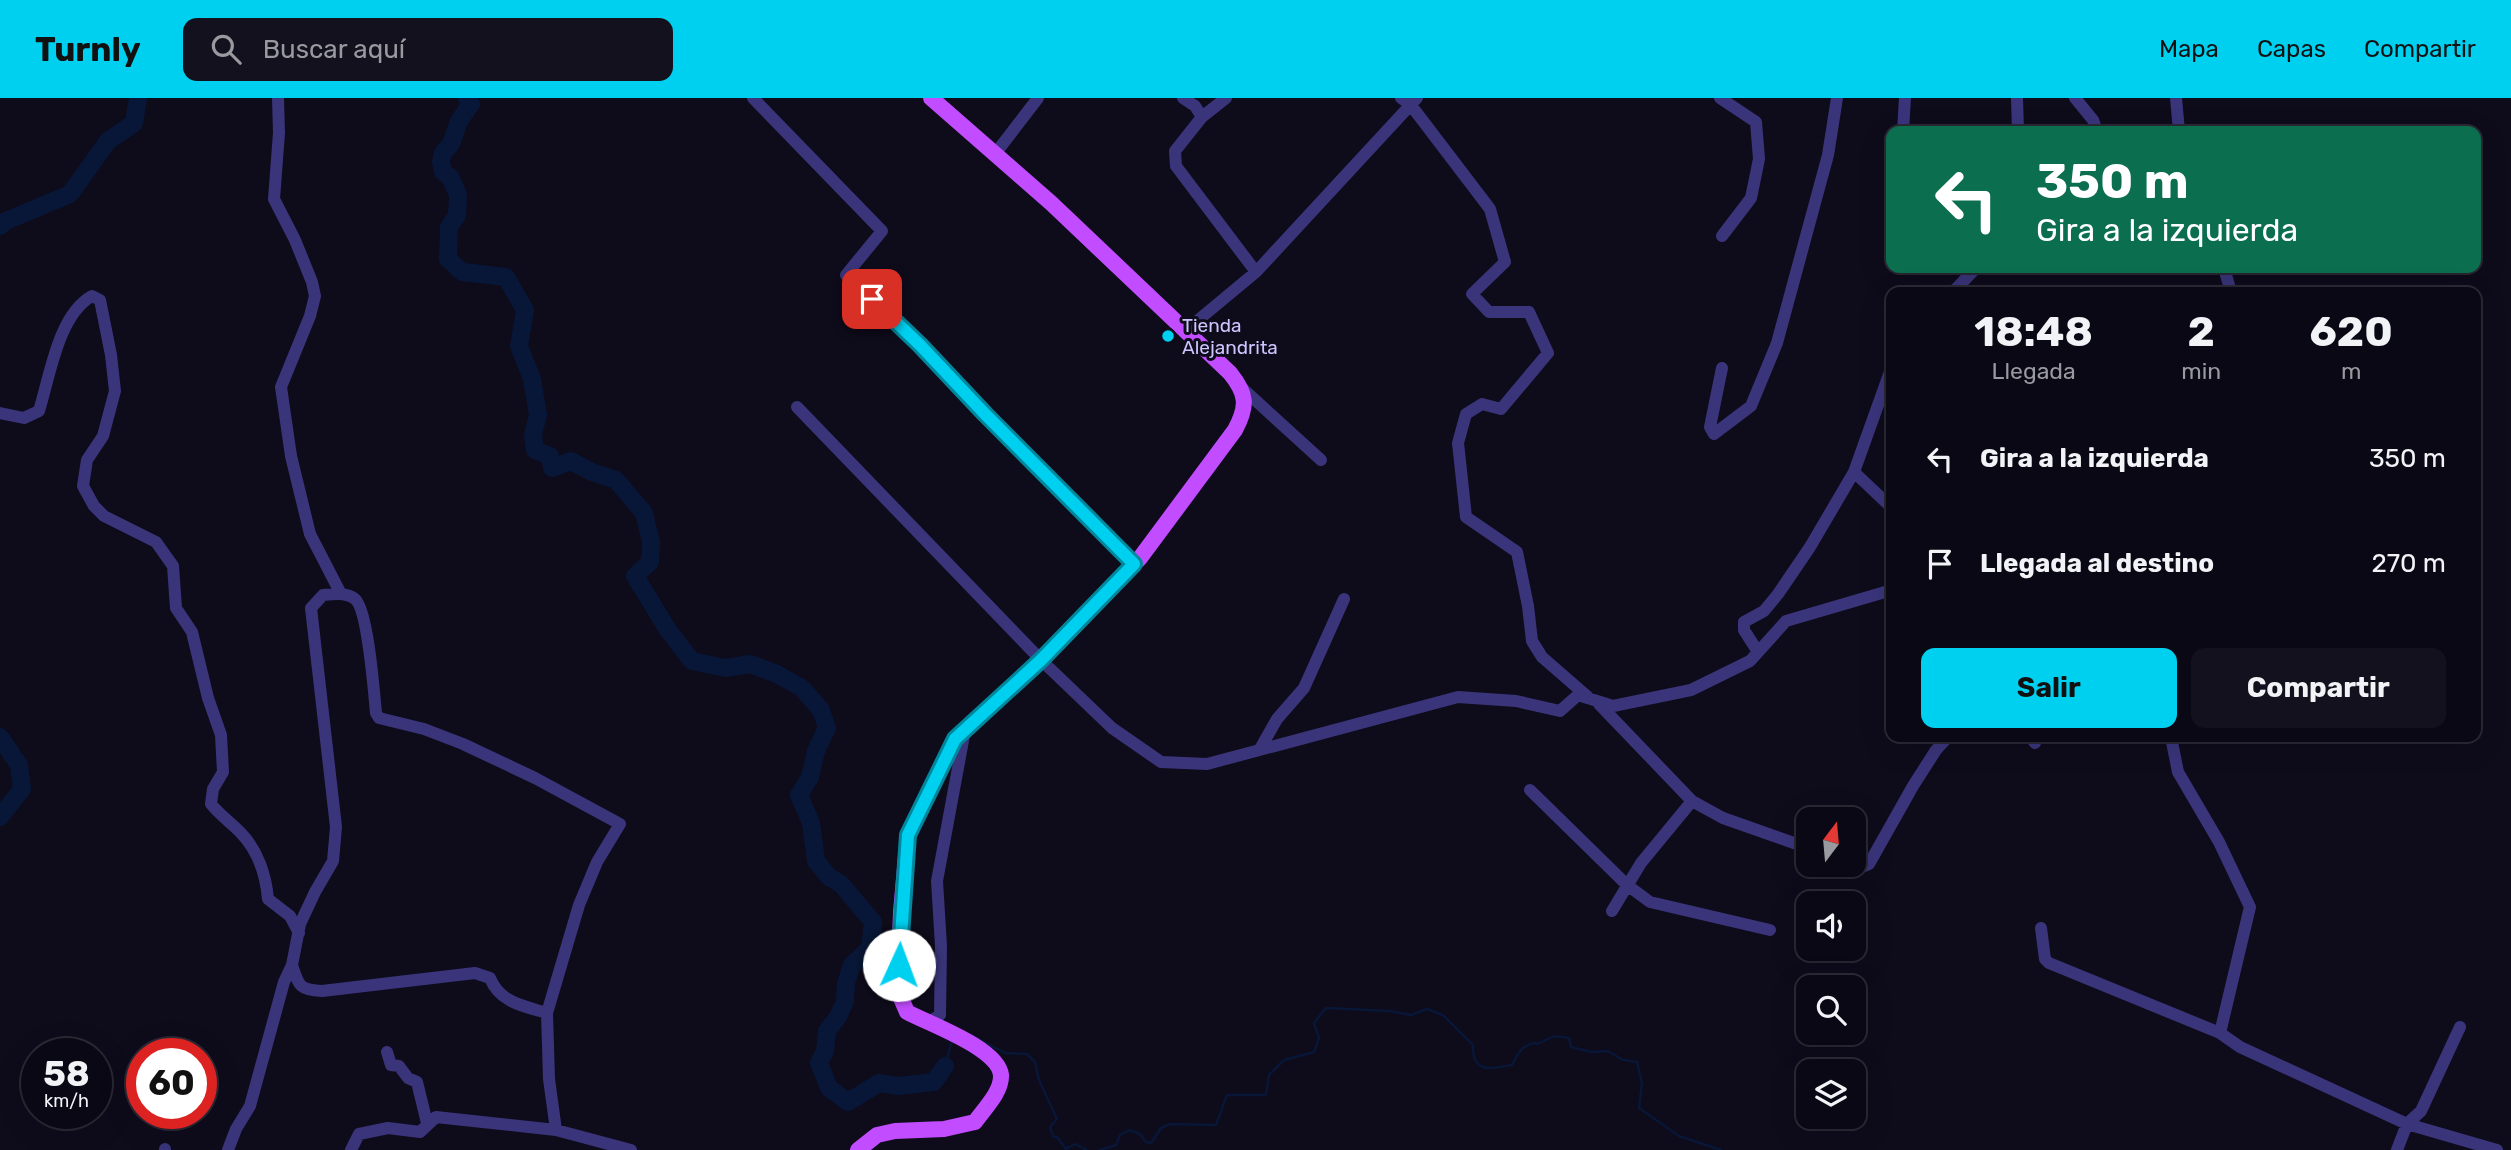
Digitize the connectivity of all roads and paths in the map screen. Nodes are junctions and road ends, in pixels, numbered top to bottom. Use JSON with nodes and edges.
{"nodes":[{"id":1,"x":278,"y":98,"type":"edge"},
{"id":2,"x":753,"y":98,"type":"edge"},
{"id":3,"x":931,"y":98,"type":"edge"},
{"id":4,"x":1038,"y":98,"type":"edge"},
{"id":5,"x":1182,"y":98,"type":"edge"},
{"id":6,"x":1226,"y":98,"type":"edge"},
{"id":7,"x":1720,"y":98,"type":"edge"},
{"id":8,"x":1838,"y":98,"type":"edge"},
{"id":9,"x":1905,"y":98,"type":"edge"},
{"id":10,"x":2017,"y":98,"type":"edge"},
{"id":11,"x":2075,"y":98,"type":"edge"},
{"id":12,"x":2176,"y":98,"type":"edge"},
{"id":13,"x":1409,"y":100,"type":"edge"},
{"id":14,"x":1202,"y":117,"type":"junction"},
{"id":15,"x":1903,"y":126,"type":"edge"},
{"id":16,"x":2018,"y":126,"type":"edge"},
{"id":17,"x":2095,"y":126,"type":"edge"},
{"id":18,"x":2179,"y":126,"type":"edge"},
{"id":19,"x":995,"y":154,"type":"junction"},
{"id":20,"x":1722,"y":236,"type":"dead end"},
{"id":21,"x":1256,"y":272,"type":"junction"},
{"id":22,"x":1971,"y":273,"type":"edge"},
{"id":23,"x":1959,"y":287,"type":"edge"},
{"id":24,"x":1185,"y":331,"type":"junction"},
{"id":25,"x":1722,"y":368,"type":"dead end"},
{"id":26,"x":1886,"y":383,"type":"edge"},
{"id":27,"x":1242,"y":388,"type":"junction"},
{"id":28,"x":797,"y":407,"type":"dead end"},
{"id":29,"x":0,"y":413,"type":"edge"},
{"id":30,"x":1321,"y":460,"type":"dead end"},
{"id":31,"x":1854,"y":472,"type":"junction"},
{"id":32,"x":1886,"y":502,"type":"edge"},
{"id":33,"x":1134,"y":564,"type":"junction"},
{"id":34,"x":1886,"y":592,"type":"edge"},
{"id":35,"x":341,"y":594,"type":"junction"},
{"id":36,"x":1344,"y":599,"type":"dead end"},
{"id":37,"x":1758,"y":652,"type":"junction"},
{"id":38,"x":1041,"y":660,"type":"junction"},
{"id":39,"x":1593,"y":700,"type":"junction"},
{"id":40,"x":965,"y":730,"type":"junction"},
{"id":41,"x":1944,"y":742,"type":"edge"},
{"id":42,"x":2172,"y":742,"type":"edge"},
{"id":43,"x":1259,"y":749,"type":"junction"},
{"id":44,"x":1530,"y":790,"type":"dead end"},
{"id":45,"x":1692,"y":801,"type":"junction"},
{"id":46,"x":1796,"y":844,"type":"edge"},
{"id":47,"x":1866,"y":865,"type":"edge"},
{"id":48,"x":1628,"y":885,"type":"junction"},
{"id":49,"x":1612,"y":911,"type":"dead end"},
{"id":50,"x":2041,"y":928,"type":"dead end"},
{"id":51,"x":1770,"y":930,"type":"dead end"},
{"id":52,"x":299,"y":933,"type":"junction"},
{"id":53,"x":292,"y":965,"type":"junction"},
{"id":54,"x":547,"y":1013,"type":"junction"},
{"id":55,"x":933,"y":1026,"type":"junction"},
{"id":56,"x":2460,"y":1027,"type":"dead end"},
{"id":57,"x":2220,"y":1033,"type":"junction"},
{"id":58,"x":387,"y":1052,"type":"dead end"},
{"id":59,"x":427,"y":1123,"type":"junction"},
{"id":60,"x":2407,"y":1124,"type":"junction"},
{"id":61,"x":556,"y":1130,"type":"junction"},
{"id":62,"x":228,"y":1150,"type":"edge"},
{"id":63,"x":351,"y":1150,"type":"edge"},
{"id":64,"x":631,"y":1150,"type":"edge"},
{"id":65,"x":858,"y":1150,"type":"edge"},
{"id":66,"x":2397,"y":1150,"type":"edge"},
{"id":67,"x":2497,"y":1150,"type":"edge"}],
"edges":[{"from":1,"to":35,"type":"street"},
{"from":2,"to":33,"type":"street"},
{"from":3,"to":19,"type":"main road"},
{"from":4,"to":19,"type":"street"},
{"from":5,"to":14,"type":"street"},
{"from":6,"to":14,"type":"street"},
{"from":7,"to":20,"type":"street"},
{"from":8,"to":25,"type":"street"},
{"from":9,"to":15,"type":"street"},
{"from":10,"to":16,"type":"street"},
{"from":11,"to":17,"type":"street"},
{"from":12,"to":18,"type":"street"},
{"from":13,"to":21,"type":"street"},
{"from":13,"to":39,"type":"street"},
{"from":14,"to":21,"type":"street"},
{"from":19,"to":24,"type":"main road"},
{"from":21,"to":24,"type":"street"},
{"from":22,"to":23,"type":"street"},
{"from":24,"to":27,"type":"main road"},
{"from":26,"to":31,"type":"street"},
{"from":27,"to":30,"type":"street"},
{"from":27,"to":33,"type":"main road"},
{"from":28,"to":38,"type":"street"},
{"from":29,"to":52,"type":"street"},
{"from":31,"to":32,"type":"street"},
{"from":31,"to":37,"type":"street"},
{"from":33,"to":38,"type":"main road"},
{"from":34,"to":37,"type":"street"},
{"from":35,"to":52,"type":"street"},
{"from":35,"to":54,"type":"street"},
{"from":36,"to":43,"type":"street"},
{"from":37,"to":39,"type":"street"},
{"from":38,"to":40,"type":"main road"},
{"from":38,"to":43,"type":"street"},
{"from":39,"to":43,"type":"street"},
{"from":39,"to":45,"type":"street"},
{"from":40,"to":55,"type":"street"},
{"from":40,"to":55,"type":"main road"},
{"from":41,"to":47,"type":"street"},
{"from":42,"to":57,"type":"street"},
{"from":44,"to":48,"type":"street"},
{"from":45,"to":46,"type":"street"},
{"from":45,"to":48,"type":"street"},
{"from":48,"to":49,"type":"street"},
{"from":48,"to":51,"type":"street"},
{"from":50,"to":57,"type":"street"},
{"from":52,"to":53,"type":"street"},
{"from":53,"to":54,"type":"street"},
{"from":53,"to":62,"type":"street"},
{"from":54,"to":61,"type":"street"},
{"from":55,"to":65,"type":"main road"},
{"from":56,"to":60,"type":"street"},
{"from":57,"to":60,"type":"street"},
{"from":58,"to":59,"type":"street"},
{"from":59,"to":61,"type":"street"},
{"from":59,"to":63,"type":"street"},
{"from":60,"to":66,"type":"street"},
{"from":60,"to":67,"type":"street"},
{"from":61,"to":64,"type":"street"}]}
